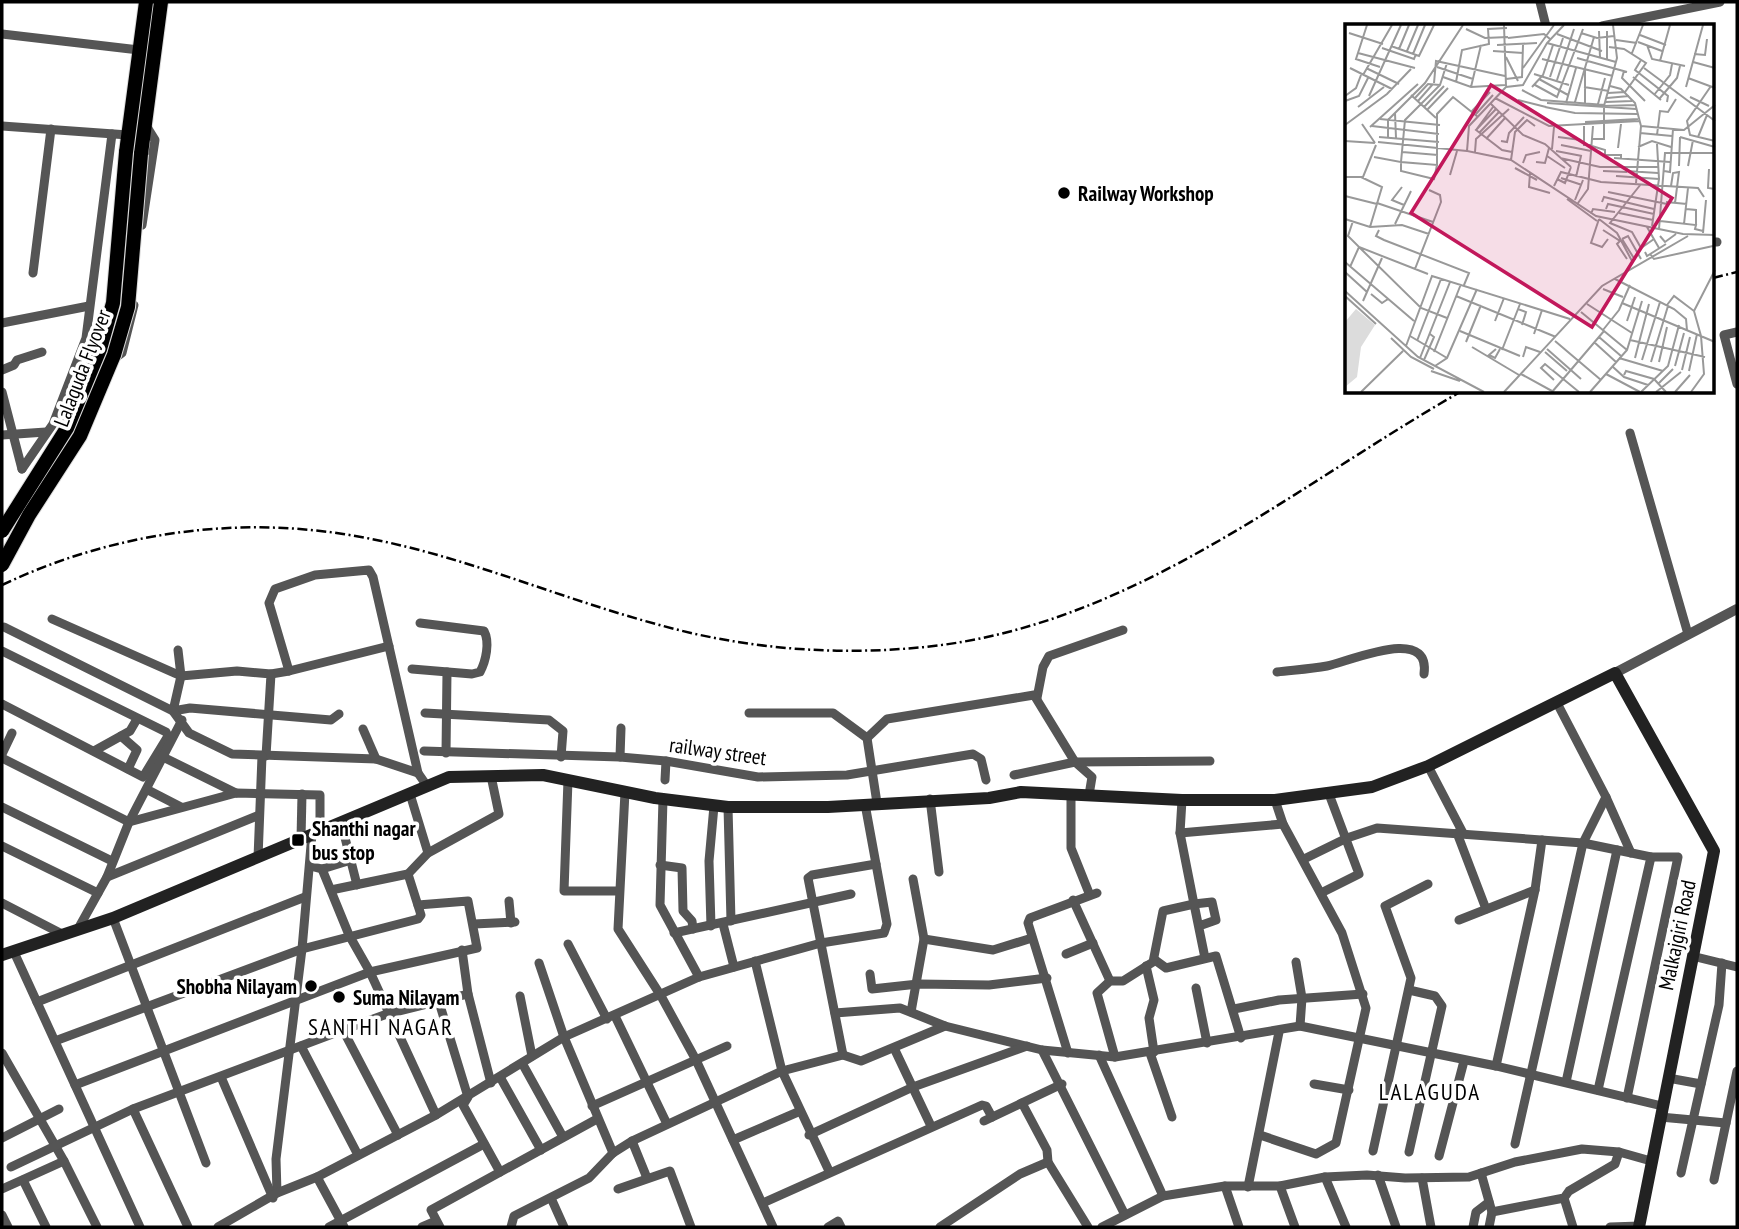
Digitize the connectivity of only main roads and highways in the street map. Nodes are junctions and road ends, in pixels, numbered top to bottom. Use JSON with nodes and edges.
{"nodes":[{"id":1,"x":146,"y":2,"type":"edge"},
{"id":2,"x":161,"y":2,"type":"edge"},
{"id":3,"x":2,"y":531,"type":"edge"},
{"id":4,"x":2,"y":565,"type":"edge"},
{"id":5,"x":8,"y":953,"type":"edge"},
{"id":6,"x":1640,"y":1226,"type":"edge"}],
"edges":[{"from":1,"to":3,"type":"main road","name":"Lalaguda Flyover","bridge":true},
{"from":2,"to":4,"type":"main road","name":"Lalaguda Flyover","bridge":true},
{"from":5,"to":6,"type":"main road","name":"Malkajgiri Road"}]}
